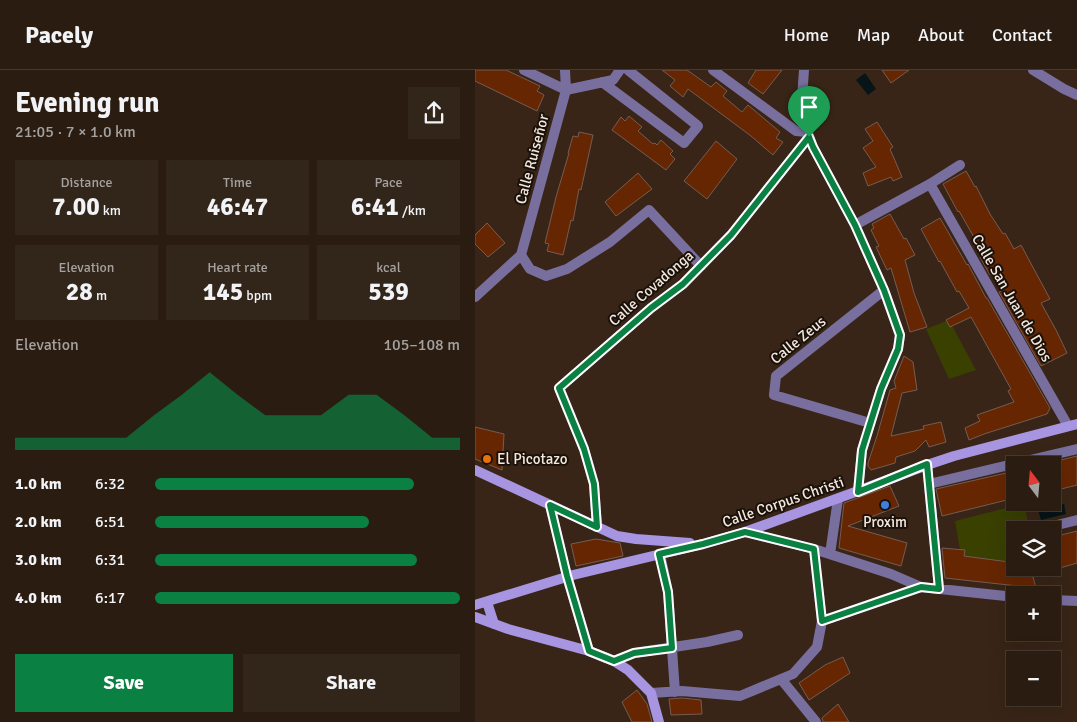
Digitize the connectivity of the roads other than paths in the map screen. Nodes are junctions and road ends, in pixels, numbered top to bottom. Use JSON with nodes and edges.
{"nodes":[{"id":1,"x":524,"y":70,"type":"edge"},
{"id":2,"x":565,"y":70,"type":"edge"},
{"id":3,"x":620,"y":70,"type":"edge"},
{"id":4,"x":628,"y":70,"type":"edge"},
{"id":5,"x":713,"y":70,"type":"edge"},
{"id":6,"x":804,"y":70,"type":"edge"},
{"id":7,"x":1033,"y":70,"type":"edge"},
{"id":8,"x":602,"y":82,"type":"junction"},
{"id":9,"x":566,"y":90,"type":"junction"},
{"id":10,"x":1077,"y":95,"type":"edge"},
{"id":11,"x":808,"y":134,"type":"junction"},
{"id":12,"x":960,"y":165,"type":"dead end"},
{"id":13,"x":930,"y":184,"type":"junction"},
{"id":14,"x":855,"y":225,"type":"junction"},
{"id":15,"x":521,"y":255,"type":"junction"},
{"id":16,"x":701,"y":266,"type":"junction"},
{"id":17,"x":884,"y":290,"type":"junction"},
{"id":18,"x":475,"y":297,"type":"edge"},
{"id":19,"x":871,"y":423,"type":"junction"},
{"id":20,"x":1073,"y":425,"type":"edge"},
{"id":21,"x":1077,"y":449,"type":"edge"},
{"id":22,"x":927,"y":464,"type":"junction"},
{"id":23,"x":475,"y":470,"type":"edge"},
{"id":24,"x":929,"y":484,"type":"junction"},
{"id":25,"x":858,"y":492,"type":"junction"},
{"id":26,"x":838,"y":498,"type":"junction"},
{"id":27,"x":550,"y":505,"type":"junction"},
{"id":28,"x":1077,"y":520,"type":"edge"},
{"id":29,"x":1061,"y":524,"type":"edge"},
{"id":30,"x":597,"y":527,"type":"junction"},
{"id":31,"x":745,"y":532,"type":"junction"},
{"id":32,"x":636,"y":540,"type":"junction"},
{"id":33,"x":703,"y":544,"type":"junction"},
{"id":34,"x":814,"y":549,"type":"junction"},
{"id":35,"x":659,"y":554,"type":"junction"},
{"id":36,"x":830,"y":554,"type":"junction"},
{"id":37,"x":640,"y":558,"type":"junction"},
{"id":38,"x":567,"y":576,"type":"junction"},
{"id":39,"x":921,"y":587,"type":"junction"},
{"id":40,"x":939,"y":589,"type":"junction"},
{"id":41,"x":1006,"y":596,"type":"edge"},
{"id":42,"x":1061,"y":600,"type":"edge"},
{"id":43,"x":1077,"y":600,"type":"edge"},
{"id":44,"x":487,"y":602,"type":"junction"},
{"id":45,"x":475,"y":605,"type":"edge"},
{"id":46,"x":475,"y":617,"type":"edge"},
{"id":47,"x":822,"y":621,"type":"junction"},
{"id":48,"x":494,"y":624,"type":"junction"},
{"id":49,"x":738,"y":635,"type":"dead end"},
{"id":50,"x":672,"y":648,"type":"junction"},
{"id":51,"x":589,"y":651,"type":"junction"},
{"id":52,"x":614,"y":661,"type":"junction"},
{"id":53,"x":781,"y":679,"type":"junction"},
{"id":54,"x":675,"y":692,"type":"junction"},
{"id":55,"x":651,"y":693,"type":"junction"},
{"id":56,"x":659,"y":722,"type":"edge"},
{"id":57,"x":816,"y":722,"type":"edge"}],
"edges":[{"from":1,"to":9,"type":"street"},
{"from":2,"to":9,"type":"street","name":"Calle Ruiseñor"},
{"from":3,"to":8,"type":"street"},
{"from":4,"to":8,"type":"street"},
{"from":5,"to":11,"type":"street"},
{"from":6,"to":11,"type":"street"},
{"from":7,"to":10,"type":"street"},
{"from":8,"to":9,"type":"street"},
{"from":9,"to":15,"type":"street","name":"Calle Ruiseñor"},
{"from":11,"to":14,"type":"street"},
{"from":11,"to":16,"type":"street","name":"Calle Covadonga"},
{"from":12,"to":13,"type":"street"},
{"from":13,"to":14,"type":"street"},
{"from":13,"to":20,"type":"street","name":"Calle San Juan de Dios"},
{"from":14,"to":17,"type":"street"},
{"from":15,"to":16,"type":"street"},
{"from":15,"to":18,"type":"street"},
{"from":16,"to":30,"type":"street","name":"Calle Covadonga"},
{"from":17,"to":19,"type":"street"},
{"from":17,"to":19,"type":"street","name":"Calle Zeus"},
{"from":19,"to":25,"type":"street"},
{"from":20,"to":22,"type":"main road","name":"Calle Corpus Christi"},
{"from":21,"to":24,"type":"street"},
{"from":22,"to":24,"type":"street"},
{"from":22,"to":25,"type":"main road","name":"Calle Corpus Christi"},
{"from":23,"to":27,"type":"main road"},
{"from":24,"to":40,"type":"street"},
{"from":25,"to":26,"type":"main road","name":"Calle Corpus Christi"},
{"from":26,"to":31,"type":"main road","name":"Calle Corpus Christi"},
{"from":26,"to":36,"type":"street"},
{"from":27,"to":30,"type":"main road"},
{"from":27,"to":38,"type":"street"},
{"from":28,"to":29,"type":"street"},
{"from":30,"to":32,"type":"main road"},
{"from":31,"to":33,"type":"main road","name":"Calle Corpus Christi"},
{"from":31,"to":34,"type":"street"},
{"from":32,"to":33,"type":"main road"},
{"from":32,"to":37,"type":"main road"},
{"from":33,"to":35,"type":"main road","name":"Calle Corpus Christi"},
{"from":34,"to":36,"type":"street"},
{"from":34,"to":47,"type":"street"},
{"from":35,"to":37,"type":"main road","name":"Calle Corpus Christi"},
{"from":35,"to":50,"type":"street"},
{"from":36,"to":39,"type":"street"},
{"from":37,"to":38,"type":"main road","name":"Calle Corpus Christi"},
{"from":38,"to":44,"type":"main road","name":"Calle Corpus Christi"},
{"from":38,"to":51,"type":"street"},
{"from":39,"to":40,"type":"street"},
{"from":39,"to":47,"type":"street"},
{"from":40,"to":41,"type":"street"},
{"from":42,"to":43,"type":"street"},
{"from":44,"to":45,"type":"main road","name":"Calle Corpus Christi"},
{"from":44,"to":48,"type":"main road"},
{"from":46,"to":48,"type":"main road"},
{"from":47,"to":53,"type":"street"},
{"from":48,"to":51,"type":"main road"},
{"from":49,"to":50,"type":"street"},
{"from":50,"to":52,"type":"street"},
{"from":50,"to":54,"type":"street"},
{"from":51,"to":52,"type":"main road"},
{"from":52,"to":55,"type":"main road"},
{"from":53,"to":54,"type":"street"},
{"from":53,"to":57,"type":"street"},
{"from":54,"to":55,"type":"street"},
{"from":55,"to":56,"type":"main road"}]}
